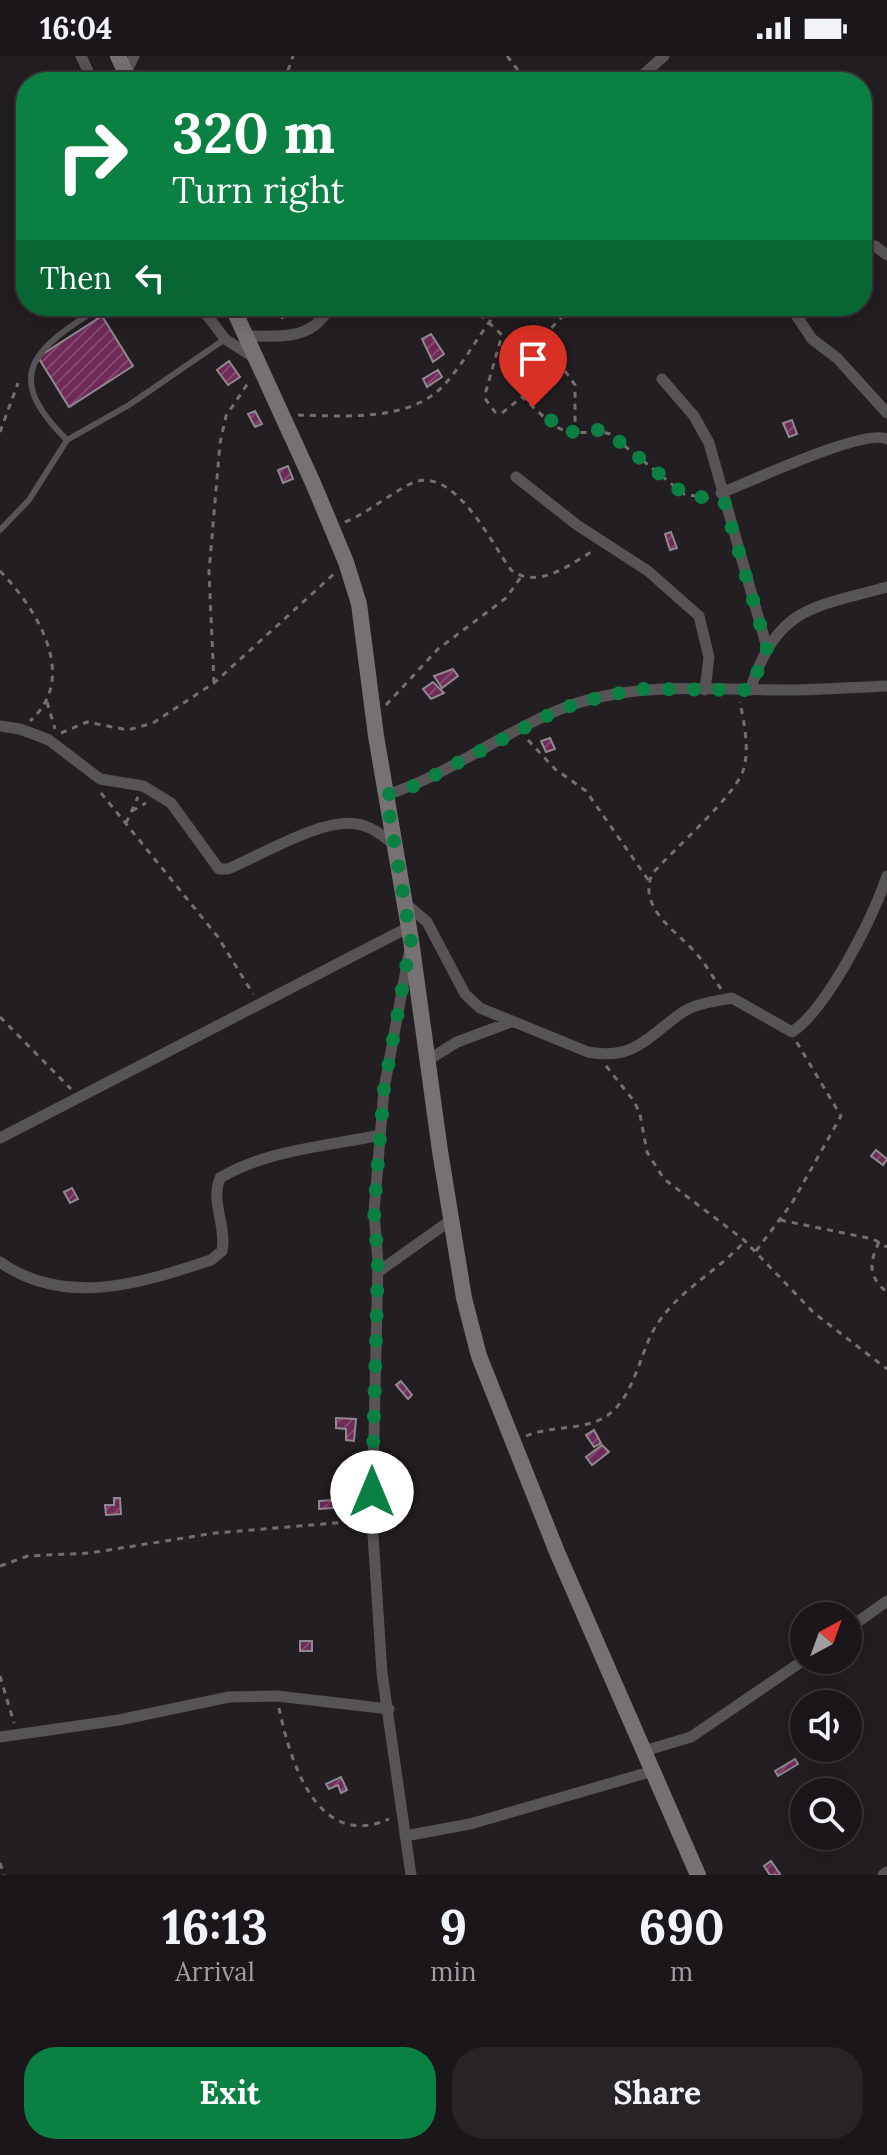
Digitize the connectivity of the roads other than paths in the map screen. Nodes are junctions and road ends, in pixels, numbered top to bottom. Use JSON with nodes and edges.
{"nodes":[{"id":1,"x":664,"y":56,"type":"edge"},
{"id":2,"x":646,"y":72,"type":"edge"},
{"id":3,"x":86,"y":316,"type":"edge"},
{"id":4,"x":208,"y":316,"type":"edge"},
{"id":5,"x":237,"y":316,"type":"edge"},
{"id":6,"x":323,"y":316,"type":"edge"},
{"id":7,"x":797,"y":316,"type":"edge"},
{"id":8,"x":246,"y":336,"type":"junction"},
{"id":9,"x":225,"y":339,"type":"junction"},
{"id":10,"x":29,"y":352,"type":"dead end"},
{"id":11,"x":259,"y":364,"type":"junction"},
{"id":12,"x":662,"y":379,"type":"dead end"},
{"id":13,"x":28,"y":406,"type":"dead end"},
{"id":14,"x":887,"y":413,"type":"edge"},
{"id":15,"x":887,"y":439,"type":"edge"},
{"id":16,"x":67,"y":440,"type":"junction"},
{"id":17,"x":516,"y":477,"type":"dead end"},
{"id":18,"x":723,"y":497,"type":"junction"},
{"id":19,"x":0,"y":530,"type":"edge"},
{"id":20,"x":887,"y":587,"type":"edge"},
{"id":21,"x":767,"y":648,"type":"junction"},
{"id":22,"x":887,"y":686,"type":"edge"},
{"id":23,"x":705,"y":690,"type":"junction"},
{"id":24,"x":750,"y":690,"type":"junction"},
{"id":25,"x":0,"y":726,"type":"edge"},
{"id":26,"x":386,"y":795,"type":"junction"},
{"id":27,"x":395,"y":845,"type":"junction"},
{"id":28,"x":887,"y":876,"type":"edge"},
{"id":29,"x":405,"y":902,"type":"junction"},
{"id":30,"x":410,"y":934,"type":"junction"},
{"id":31,"x":511,"y":1022,"type":"junction"},
{"id":32,"x":428,"y":1060,"type":"junction"},
{"id":33,"x":380,"y":1135,"type":"junction"},
{"id":34,"x":0,"y":1138,"type":"edge"},
{"id":35,"x":451,"y":1220,"type":"junction"},
{"id":36,"x":0,"y":1262,"type":"edge"},
{"id":37,"x":378,"y":1272,"type":"junction"},
{"id":38,"x":887,"y":1601,"type":"edge"},
{"id":39,"x":862,"y":1619,"type":"edge"},
{"id":40,"x":790,"y":1670,"type":"edge"},
{"id":41,"x":389,"y":1709,"type":"junction"},
{"id":42,"x":0,"y":1737,"type":"edge"},
{"id":43,"x":644,"y":1751,"type":"junction"},
{"id":44,"x":653,"y":1771,"type":"junction"},
{"id":45,"x":405,"y":1836,"type":"junction"},
{"id":46,"x":411,"y":1875,"type":"edge"},
{"id":47,"x":698,"y":1875,"type":"edge"}],
"edges":[{"from":1,"to":2,"type":"street"},
{"from":3,"to":10,"type":"lane"},
{"from":4,"to":9,"type":"street"},
{"from":5,"to":8,"type":"main road"},
{"from":6,"to":8,"type":"street"},
{"from":7,"to":14,"type":"street"},
{"from":8,"to":11,"type":"main road"},
{"from":9,"to":11,"type":"street"},
{"from":9,"to":16,"type":"lane"},
{"from":11,"to":26,"type":"main road"},
{"from":12,"to":18,"type":"street"},
{"from":13,"to":16,"type":"lane"},
{"from":15,"to":18,"type":"street"},
{"from":16,"to":19,"type":"lane"},
{"from":17,"to":23,"type":"street"},
{"from":18,"to":21,"type":"street"},
{"from":20,"to":21,"type":"street"},
{"from":21,"to":24,"type":"street"},
{"from":22,"to":24,"type":"street"},
{"from":23,"to":24,"type":"street"},
{"from":23,"to":26,"type":"street"},
{"from":25,"to":27,"type":"street"},
{"from":26,"to":27,"type":"main road"},
{"from":27,"to":29,"type":"main road"},
{"from":28,"to":31,"type":"street"},
{"from":29,"to":30,"type":"main road"},
{"from":29,"to":31,"type":"street"},
{"from":30,"to":32,"type":"main road"},
{"from":30,"to":33,"type":"street"},
{"from":30,"to":34,"type":"street"},
{"from":31,"to":32,"type":"street"},
{"from":32,"to":35,"type":"main road"},
{"from":33,"to":36,"type":"street"},
{"from":33,"to":37,"type":"street"},
{"from":35,"to":37,"type":"street"},
{"from":35,"to":43,"type":"main road"},
{"from":37,"to":41,"type":"street"},
{"from":38,"to":39,"type":"street"},
{"from":40,"to":43,"type":"street"},
{"from":41,"to":42,"type":"street"},
{"from":41,"to":45,"type":"street"},
{"from":43,"to":44,"type":"main road"},
{"from":44,"to":45,"type":"street"},
{"from":44,"to":47,"type":"main road"},
{"from":45,"to":46,"type":"street"}]}
